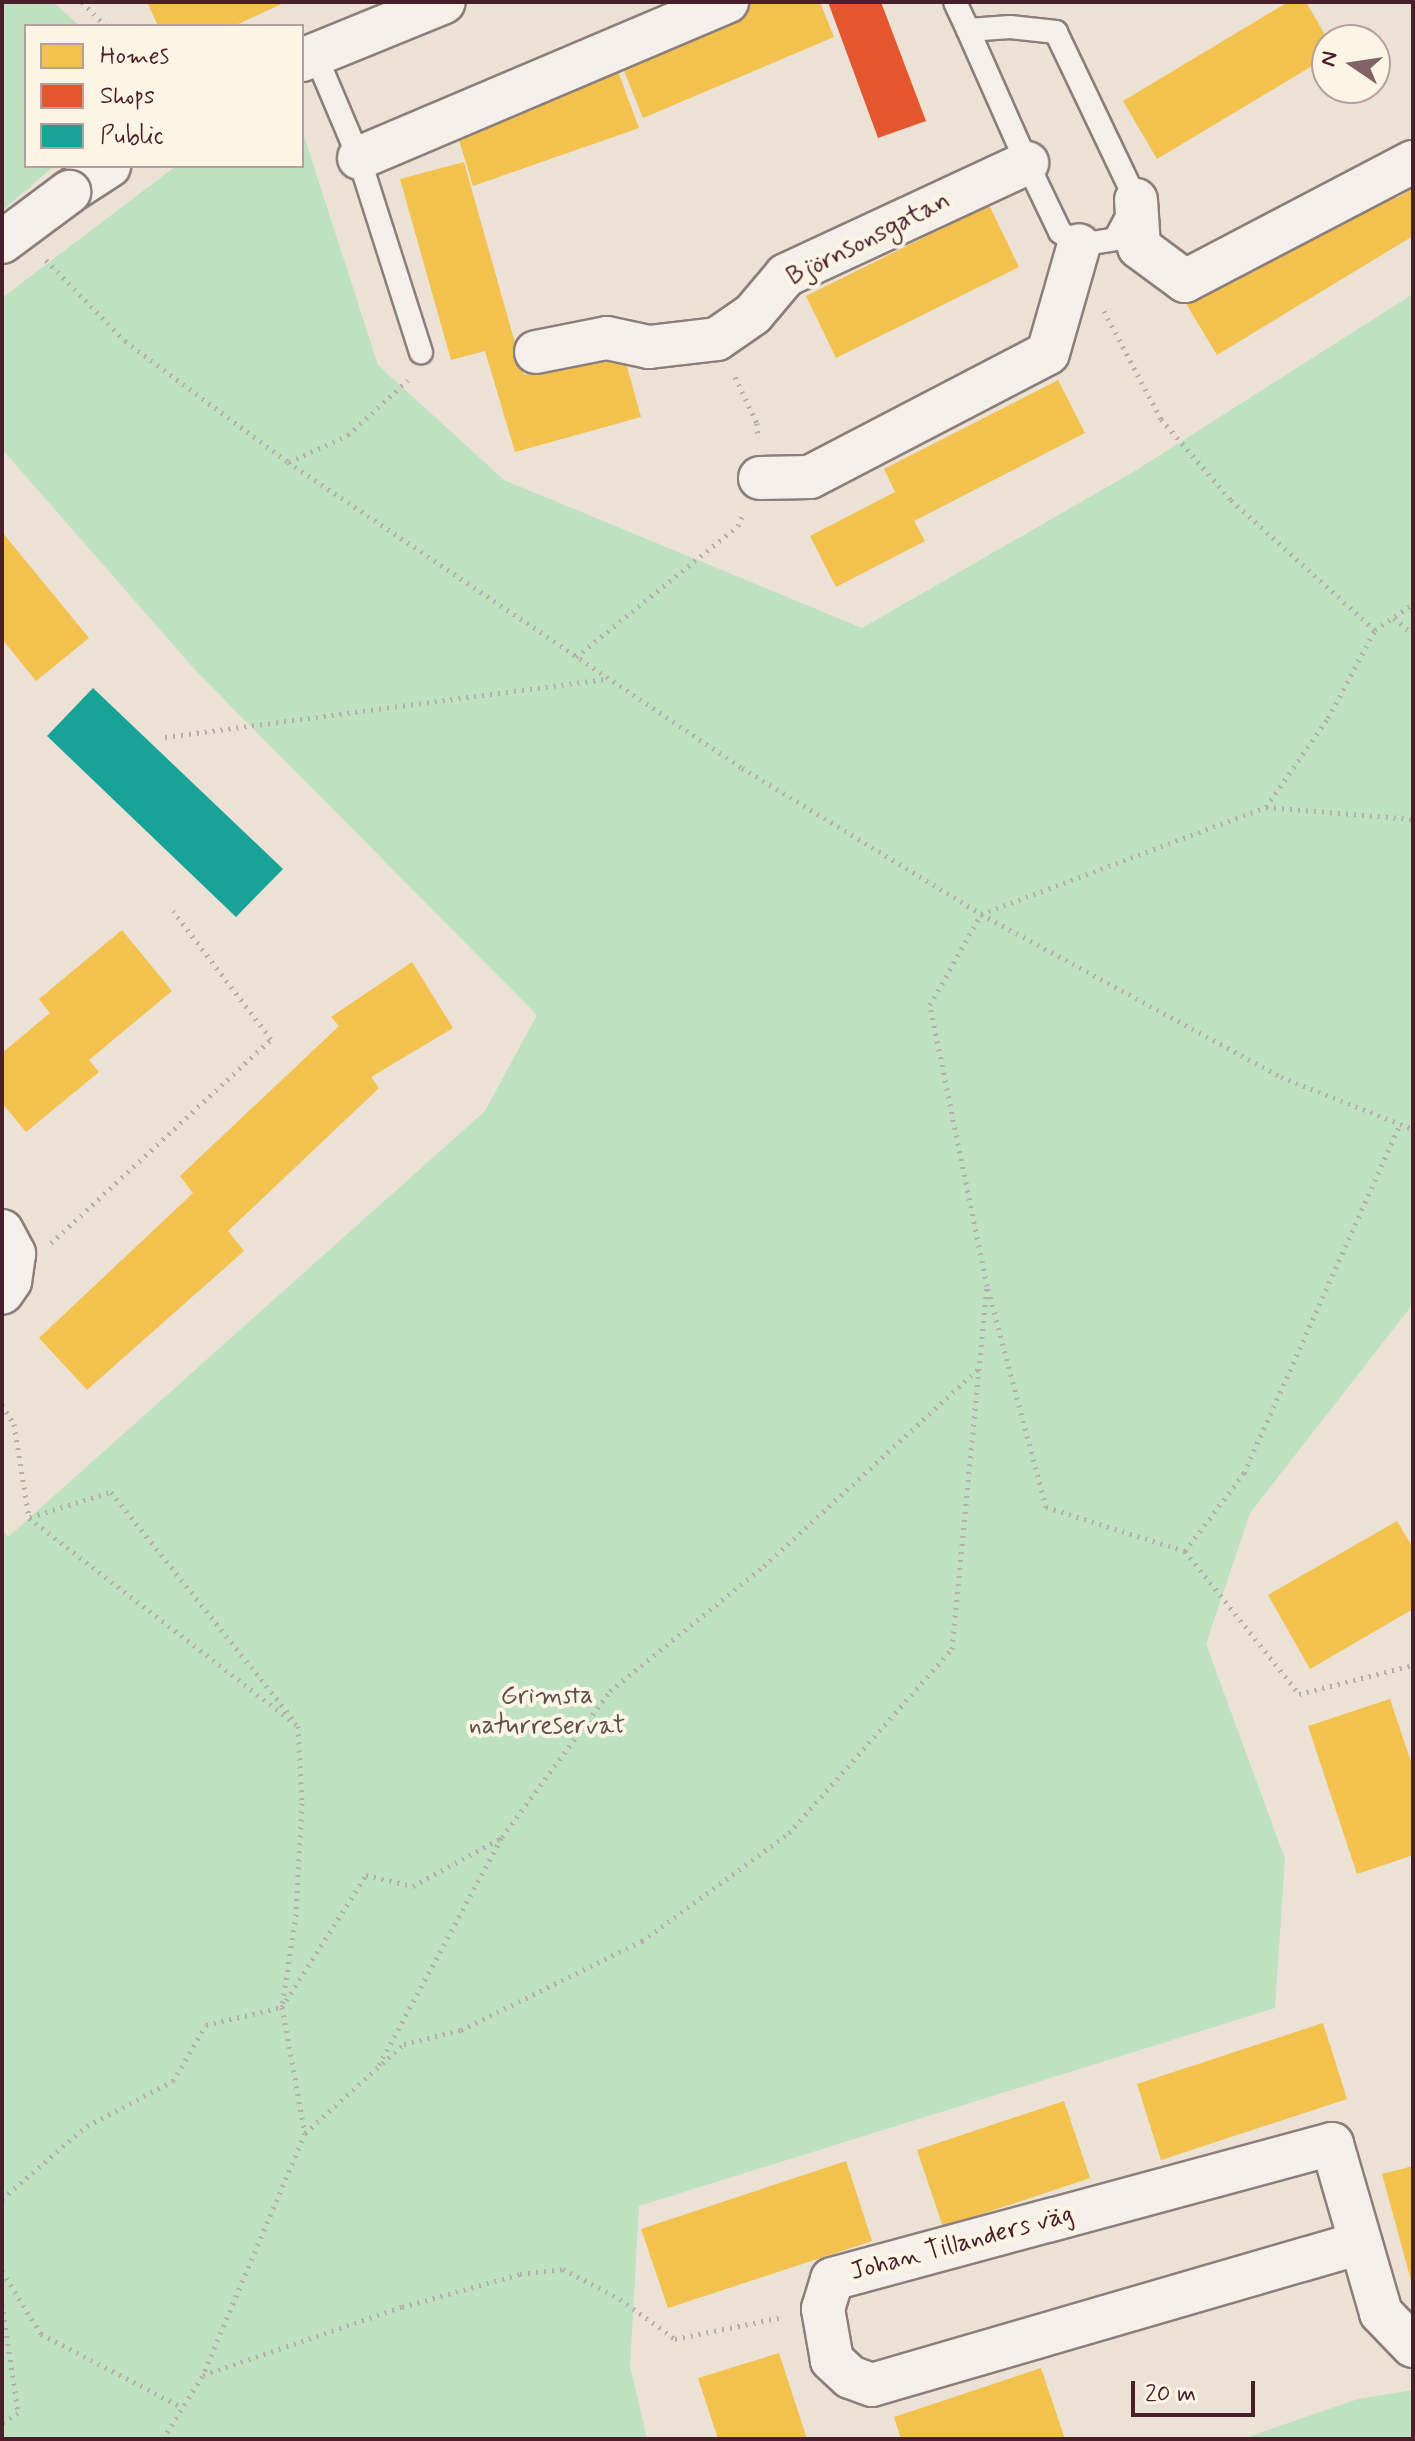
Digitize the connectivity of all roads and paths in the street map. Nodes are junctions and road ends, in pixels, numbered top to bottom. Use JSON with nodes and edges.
{"nodes":[{"id":1,"x":82,"y":2,"type":"edge"},
{"id":2,"x":444,"y":2,"type":"edge"},
{"id":3,"x":727,"y":2,"type":"edge"},
{"id":4,"x":955,"y":2,"type":"edge"},
{"id":5,"x":104,"y":24,"type":"edge"},
{"id":6,"x":968,"y":30,"type":"junction"},
{"id":7,"x":309,"y":57,"type":"edge"},
{"id":8,"x":359,"y":158,"type":"junction"},
{"id":9,"x":1413,"y":162,"type":"edge"},
{"id":10,"x":1027,"y":163,"type":"junction"},
{"id":11,"x":106,"y":168,"type":"edge"},
{"id":12,"x":1136,"y":200,"type":"junction"},
{"id":13,"x":1079,"y":245,"type":"junction"},
{"id":14,"x":21,"y":248,"type":"edge"},
{"id":15,"x":1101,"y":305,"type":"dead end"},
{"id":16,"x":717,"y":339,"type":"junction"},
{"id":17,"x":421,"y":352,"type":"joint"},
{"id":18,"x":536,"y":352,"type":"dead end"},
{"id":19,"x":288,"y":462,"type":"junction"},
{"id":20,"x":760,"y":478,"type":"junction"},
{"id":21,"x":1413,"y":604,"type":"edge"},
{"id":22,"x":1394,"y":618,"type":"junction"},
{"id":23,"x":1375,"y":630,"type":"junction"},
{"id":24,"x":1413,"y":634,"type":"edge"},
{"id":25,"x":576,"y":657,"type":"junction"},
{"id":26,"x":608,"y":679,"type":"junction"},
{"id":27,"x":165,"y":737,"type":"dead end"},
{"id":28,"x":1266,"y":807,"type":"junction"},
{"id":29,"x":1413,"y":819,"type":"edge"},
{"id":30,"x":173,"y":911,"type":"dead end"},
{"id":31,"x":981,"y":914,"type":"junction"},
{"id":32,"x":1400,"y":1124,"type":"junction"},
{"id":33,"x":1413,"y":1129,"type":"edge"},
{"id":34,"x":2,"y":1231,"type":"edge"},
{"id":35,"x":987,"y":1286,"type":"junction"},
{"id":36,"x":6,"y":1287,"type":"edge"},
{"id":37,"x":979,"y":1368,"type":"junction"},
{"id":38,"x":2,"y":1405,"type":"edge"},
{"id":39,"x":29,"y":1518,"type":"junction"},
{"id":40,"x":1185,"y":1551,"type":"junction"},
{"id":41,"x":1413,"y":1665,"type":"edge"},
{"id":42,"x":298,"y":1726,"type":"junction"},
{"id":43,"x":502,"y":1837,"type":"junction"},
{"id":44,"x":282,"y":2007,"type":"junction"},
{"id":45,"x":376,"y":2069,"type":"junction"},
{"id":46,"x":305,"y":2133,"type":"junction"},
{"id":47,"x":2,"y":2199,"type":"edge"},
{"id":48,"x":1360,"y":2243,"type":"junction"},
{"id":49,"x":2,"y":2271,"type":"edge"},
{"id":50,"x":2,"y":2304,"type":"edge"},
{"id":51,"x":823,"y":2309,"type":"junction"},
{"id":52,"x":1413,"y":2346,"type":"edge"},
{"id":53,"x":203,"y":2375,"type":"junction"},
{"id":54,"x":182,"y":2407,"type":"junction"},
{"id":55,"x":2,"y":2423,"type":"edge"},
{"id":56,"x":163,"y":2439,"type":"edge"}],
"edges":[{"from":1,"to":5,"type":"path"},
{"from":2,"to":7,"type":"street"},
{"from":3,"to":8,"type":"street"},
{"from":4,"to":6,"type":"lane"},
{"from":6,"to":10,"type":"lane"},
{"from":6,"to":12,"type":"lane"},
{"from":7,"to":8,"type":"lane"},
{"from":8,"to":17,"type":"lane"},
{"from":9,"to":12,"type":"street"},
{"from":10,"to":13,"type":"lane"},
{"from":10,"to":16,"type":"street","name":"Björnsonsgatan"},
{"from":11,"to":14,"type":"street","bridge":true},
{"from":12,"to":13,"type":"lane"},
{"from":13,"to":20,"type":"street"},
{"from":14,"to":19,"type":"path"},
{"from":15,"to":23,"type":"path"},
{"from":16,"to":18,"type":"street","name":"Björnsonsgatan"},
{"from":16,"to":20,"type":"path"},
{"from":17,"to":19,"type":"path"},
{"from":19,"to":25,"type":"path"},
{"from":20,"to":25,"type":"path"},
{"from":21,"to":22,"type":"path"},
{"from":22,"to":23,"type":"path"},
{"from":22,"to":24,"type":"path"},
{"from":23,"to":28,"type":"path"},
{"from":25,"to":26,"type":"path"},
{"from":26,"to":27,"type":"path"},
{"from":26,"to":31,"type":"path"},
{"from":28,"to":29,"type":"path"},
{"from":28,"to":31,"type":"path"},
{"from":30,"to":36,"type":"path"},
{"from":31,"to":32,"type":"path"},
{"from":31,"to":35,"type":"path"},
{"from":32,"to":33,"type":"path"},
{"from":32,"to":40,"type":"path"},
{"from":34,"to":36,"type":"street"},
{"from":35,"to":37,"type":"path"},
{"from":35,"to":40,"type":"path"},
{"from":37,"to":43,"type":"path"},
{"from":37,"to":45,"type":"path"},
{"from":38,"to":39,"type":"path"},
{"from":39,"to":42,"type":"path"},
{"from":39,"to":42,"type":"path"},
{"from":40,"to":41,"type":"path"},
{"from":42,"to":44,"type":"path"},
{"from":43,"to":44,"type":"path"},
{"from":43,"to":45,"type":"path"},
{"from":44,"to":46,"type":"path"},
{"from":44,"to":47,"type":"path"},
{"from":45,"to":46,"type":"path"},
{"from":46,"to":53,"type":"path"},
{"from":48,"to":51,"type":"street"},
{"from":48,"to":51,"type":"street","name":"Johan Tillanders väg"},
{"from":48,"to":52,"type":"street","name":"Johan Tillanders väg"},
{"from":49,"to":54,"type":"path"},
{"from":50,"to":55,"type":"path"},
{"from":51,"to":53,"type":"path"},
{"from":53,"to":54,"type":"path"},
{"from":54,"to":56,"type":"path"}]}
